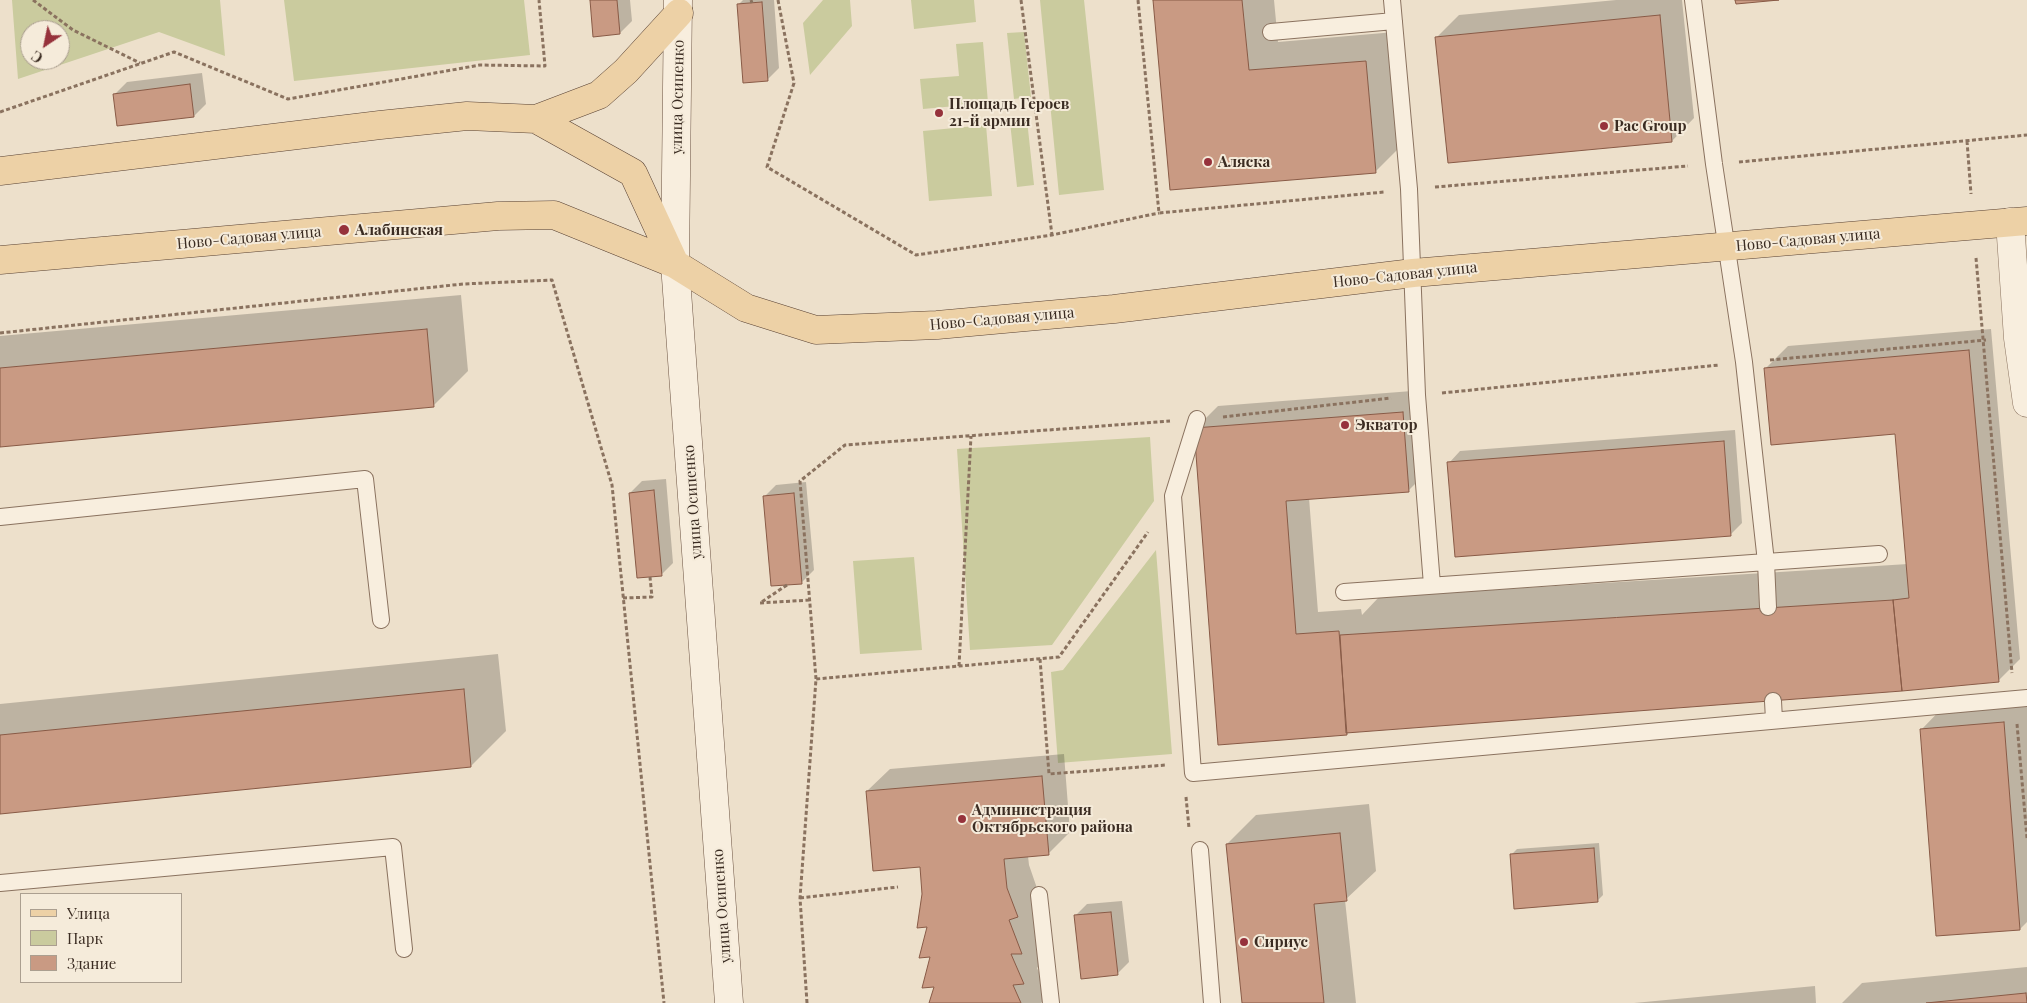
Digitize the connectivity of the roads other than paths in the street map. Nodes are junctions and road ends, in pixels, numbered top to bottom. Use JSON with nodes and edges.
{"nodes":[{"id":1,"x":1392,"y":0,"type":"edge"},
{"id":2,"x":1693,"y":0,"type":"edge"},
{"id":3,"x":679,"y":6,"type":"edge"},
{"id":4,"x":1394,"y":21,"type":"junction"},
{"id":5,"x":1271,"y":32,"type":"dead end"},
{"id":6,"x":536,"y":119,"type":"junction"},
{"id":7,"x":0,"y":171,"type":"edge"},
{"id":8,"x":2019,"y":221,"type":"edge"},
{"id":9,"x":1727,"y":247,"type":"junction"},
{"id":10,"x":0,"y":260,"type":"edge"},
{"id":11,"x":675,"y":264,"type":"junction"},
{"id":12,"x":1413,"y":273,"type":"junction"},
{"id":13,"x":2027,"y":403,"type":"edge"},
{"id":14,"x":1198,"y":419,"type":"road end"},
{"id":15,"x":0,"y":516,"type":"edge"},
{"id":16,"x":1879,"y":554,"type":"dead end"},
{"id":17,"x":1766,"y":562,"type":"junction"},
{"id":18,"x":1432,"y":585,"type":"junction"},
{"id":19,"x":1344,"y":592,"type":"dead end"},
{"id":20,"x":1768,"y":607,"type":"dead end"},
{"id":21,"x":381,"y":620,"type":"dead end"},
{"id":22,"x":2021,"y":698,"type":"edge"},
{"id":23,"x":1773,"y":701,"type":"dead end"},
{"id":24,"x":1774,"y":720,"type":"junction"},
{"id":25,"x":1200,"y":850,"type":"dead end"},
{"id":26,"x":0,"y":882,"type":"edge"},
{"id":27,"x":1039,"y":895,"type":"dead end"},
{"id":28,"x":404,"y":950,"type":"dead end"},
{"id":29,"x":729,"y":1003,"type":"edge"},
{"id":30,"x":1051,"y":1003,"type":"edge"},
{"id":31,"x":1212,"y":1003,"type":"edge"}],
"edges":[{"from":1,"to":4,"type":"lane"},
{"from":2,"to":9,"type":"lane"},
{"from":3,"to":6,"type":"main road"},
{"from":3,"to":11,"type":"main road","name":"улица Осипенко"},
{"from":4,"to":5,"type":"lane"},
{"from":4,"to":12,"type":"lane"},
{"from":6,"to":7,"type":"main road"},
{"from":6,"to":11,"type":"main road"},
{"from":8,"to":9,"type":"main road","name":"Ново-Садовая улица"},
{"from":8,"to":13,"type":"main road"},
{"from":9,"to":12,"type":"main road","name":"Ново-Садовая улица"},
{"from":9,"to":17,"type":"lane"},
{"from":10,"to":11,"type":"main road","name":"Ново-Садовая улица"},
{"from":11,"to":12,"type":"main road","name":"Ново-Садовая улица"},
{"from":11,"to":29,"type":"main road","name":"улица Осипенко"},
{"from":12,"to":18,"type":"lane"},
{"from":14,"to":24,"type":"lane"},
{"from":15,"to":21,"type":"lane"},
{"from":16,"to":17,"type":"lane"},
{"from":17,"to":18,"type":"lane"},
{"from":17,"to":20,"type":"lane"},
{"from":18,"to":19,"type":"lane"},
{"from":22,"to":24,"type":"lane"},
{"from":23,"to":24,"type":"lane"},
{"from":25,"to":31,"type":"lane"},
{"from":26,"to":28,"type":"lane"},
{"from":27,"to":30,"type":"lane"}]}
